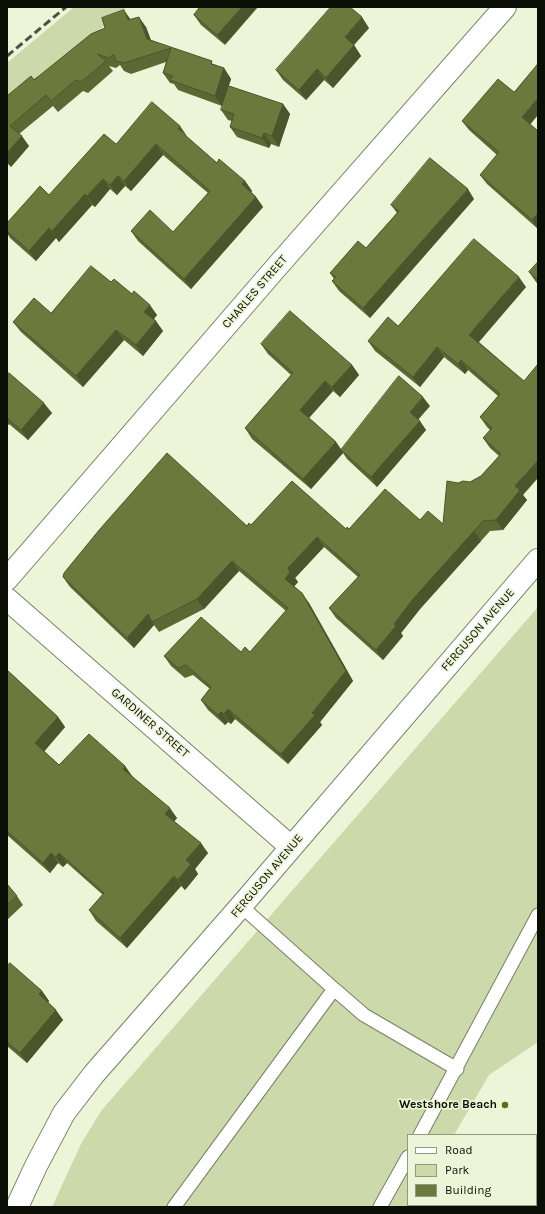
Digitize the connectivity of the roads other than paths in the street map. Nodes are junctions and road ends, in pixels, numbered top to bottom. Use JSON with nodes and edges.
{"nodes":[{"id":1,"x":505,"y":7,"type":"edge"},
{"id":2,"x":538,"y":560,"type":"edge"},
{"id":3,"x":7,"y":578,"type":"edge"},
{"id":4,"x":7,"y":599,"type":"edge"},
{"id":5,"x":291,"y":847,"type":"junction"},
{"id":6,"x":241,"y":906,"type":"junction"},
{"id":7,"x":538,"y":915,"type":"edge"},
{"id":8,"x":334,"y":989,"type":"junction"},
{"id":9,"x":457,"y":1069,"type":"junction"},
{"id":10,"x":421,"y":1134,"type":"edge"},
{"id":11,"x":407,"y":1159,"type":"edge"},
{"id":12,"x":17,"y":1207,"type":"edge"},
{"id":13,"x":174,"y":1207,"type":"edge"},
{"id":14,"x":380,"y":1207,"type":"edge"}],
"edges":[{"from":1,"to":3,"type":"street","name":"CHARLES STREET"},
{"from":2,"to":5,"type":"street","name":"FERGUSON AVENUE"},
{"from":4,"to":5,"type":"street","name":"GARDINER STREET"},
{"from":5,"to":6,"type":"street","name":"FERGUSON AVENUE"},
{"from":6,"to":8,"type":"lane"},
{"from":6,"to":12,"type":"street","name":"FERGUSON AVENUE"},
{"from":7,"to":9,"type":"lane"},
{"from":8,"to":9,"type":"lane"},
{"from":8,"to":13,"type":"lane"},
{"from":9,"to":10,"type":"lane"},
{"from":11,"to":14,"type":"lane"}]}
